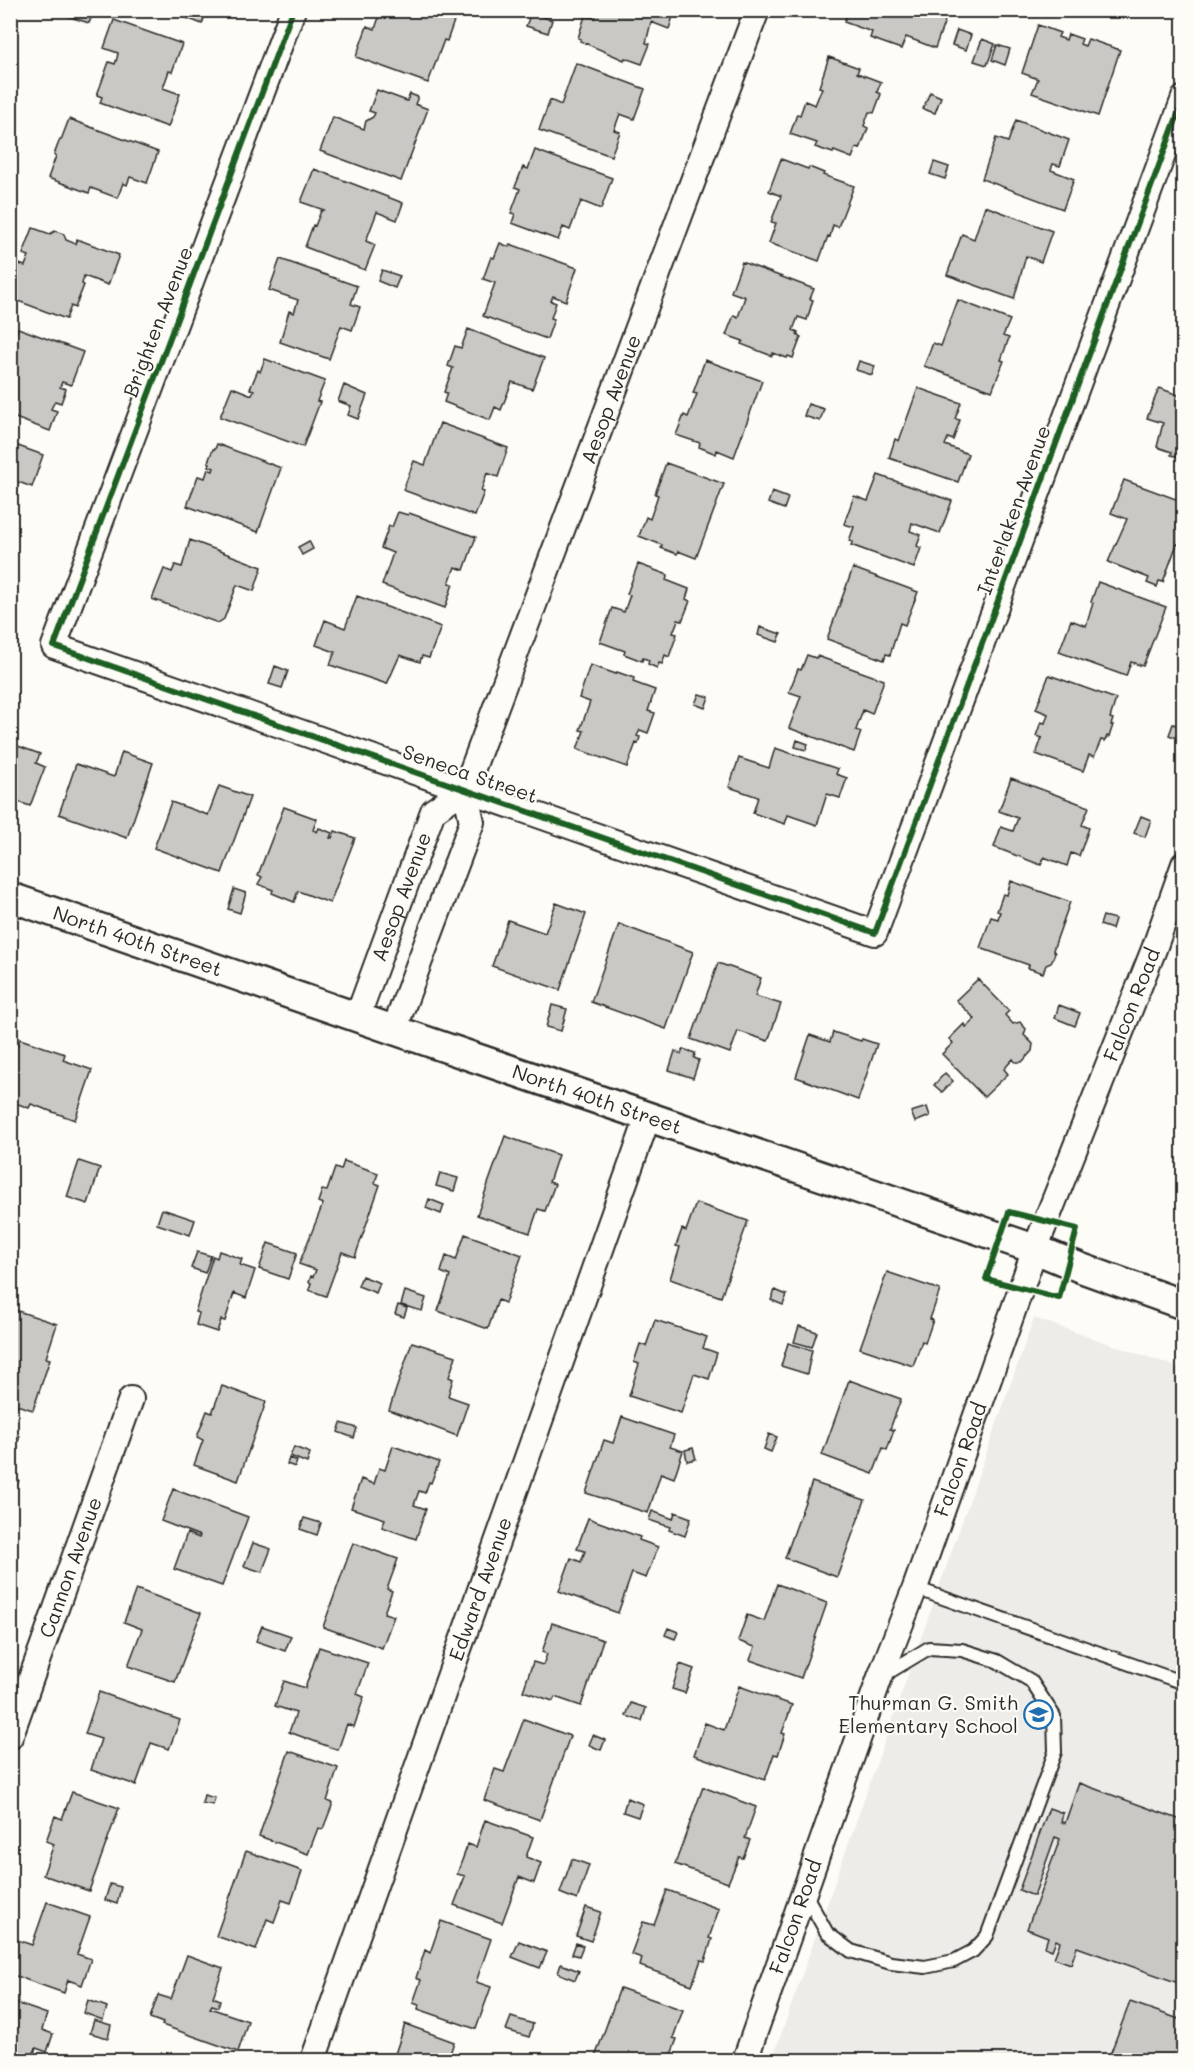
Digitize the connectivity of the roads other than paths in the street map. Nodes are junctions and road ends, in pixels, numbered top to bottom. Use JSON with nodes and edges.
{"nodes":[{"id":1,"x":293,"y":10,"type":"edge"},
{"id":2,"x":757,"y":10,"type":"edge"},
{"id":3,"x":1184,"y":98,"type":"edge"},
{"id":4,"x":54,"y":646,"type":"joint"},
{"id":5,"x":465,"y":789,"type":"junction"},
{"id":6,"x":1184,"y":864,"type":"edge"},
{"id":7,"x":10,"y":897,"type":"edge"},
{"id":8,"x":875,"y":933,"type":"joint"},
{"id":9,"x":357,"y":1018,"type":"junction"},
{"id":10,"x":394,"y":1030,"type":"junction"},
{"id":11,"x":648,"y":1117,"type":"junction"},
{"id":12,"x":1035,"y":1249,"type":"junction"},
{"id":13,"x":1184,"y":1305,"type":"edge"},
{"id":14,"x":131,"y":1399,"type":"dead end"},
{"id":15,"x":915,"y":1588,"type":"junction"},
{"id":16,"x":880,"y":1677,"type":"junction"},
{"id":17,"x":1184,"y":1683,"type":"edge"},
{"id":18,"x":10,"y":1737,"type":"edge"},
{"id":19,"x":804,"y":1892,"type":"junction"},
{"id":20,"x":313,"y":2061,"type":"edge"},
{"id":21,"x":745,"y":2061,"type":"edge"}],
"edges":[{"from":1,"to":4,"type":"street","name":"Brighten Avenue"},
{"from":2,"to":5,"type":"street","name":"Aesop Avenue"},
{"from":3,"to":8,"type":"street","name":"Interlaken Avenue"},
{"from":4,"to":5,"type":"street","name":"Seneca Street"},
{"from":5,"to":8,"type":"street","name":"Seneca Street"},
{"from":5,"to":9,"type":"street","name":"Aesop Avenue"},
{"from":5,"to":10,"type":"street","name":"Aesop Avenue"},
{"from":6,"to":12,"type":"street","name":"Falcon Road"},
{"from":7,"to":9,"type":"street","name":"North 40th Street"},
{"from":9,"to":10,"type":"street","name":"North 40th Street"},
{"from":10,"to":11,"type":"street","name":"North 40th Street"},
{"from":11,"to":12,"type":"street","name":"North 40th Street"},
{"from":11,"to":20,"type":"street","name":"Edward Avenue"},
{"from":12,"to":13,"type":"street","name":"North 40th Street"},
{"from":12,"to":15,"type":"street","name":"Falcon Road"},
{"from":14,"to":18,"type":"street","name":"Cannon Avenue"},
{"from":15,"to":16,"type":"street","name":"Falcon Road"},
{"from":15,"to":17,"type":"lane"},
{"from":16,"to":19,"type":"street","name":"Falcon Road"},
{"from":16,"to":19,"type":"lane"},
{"from":19,"to":21,"type":"street","name":"Falcon Road"}]}
